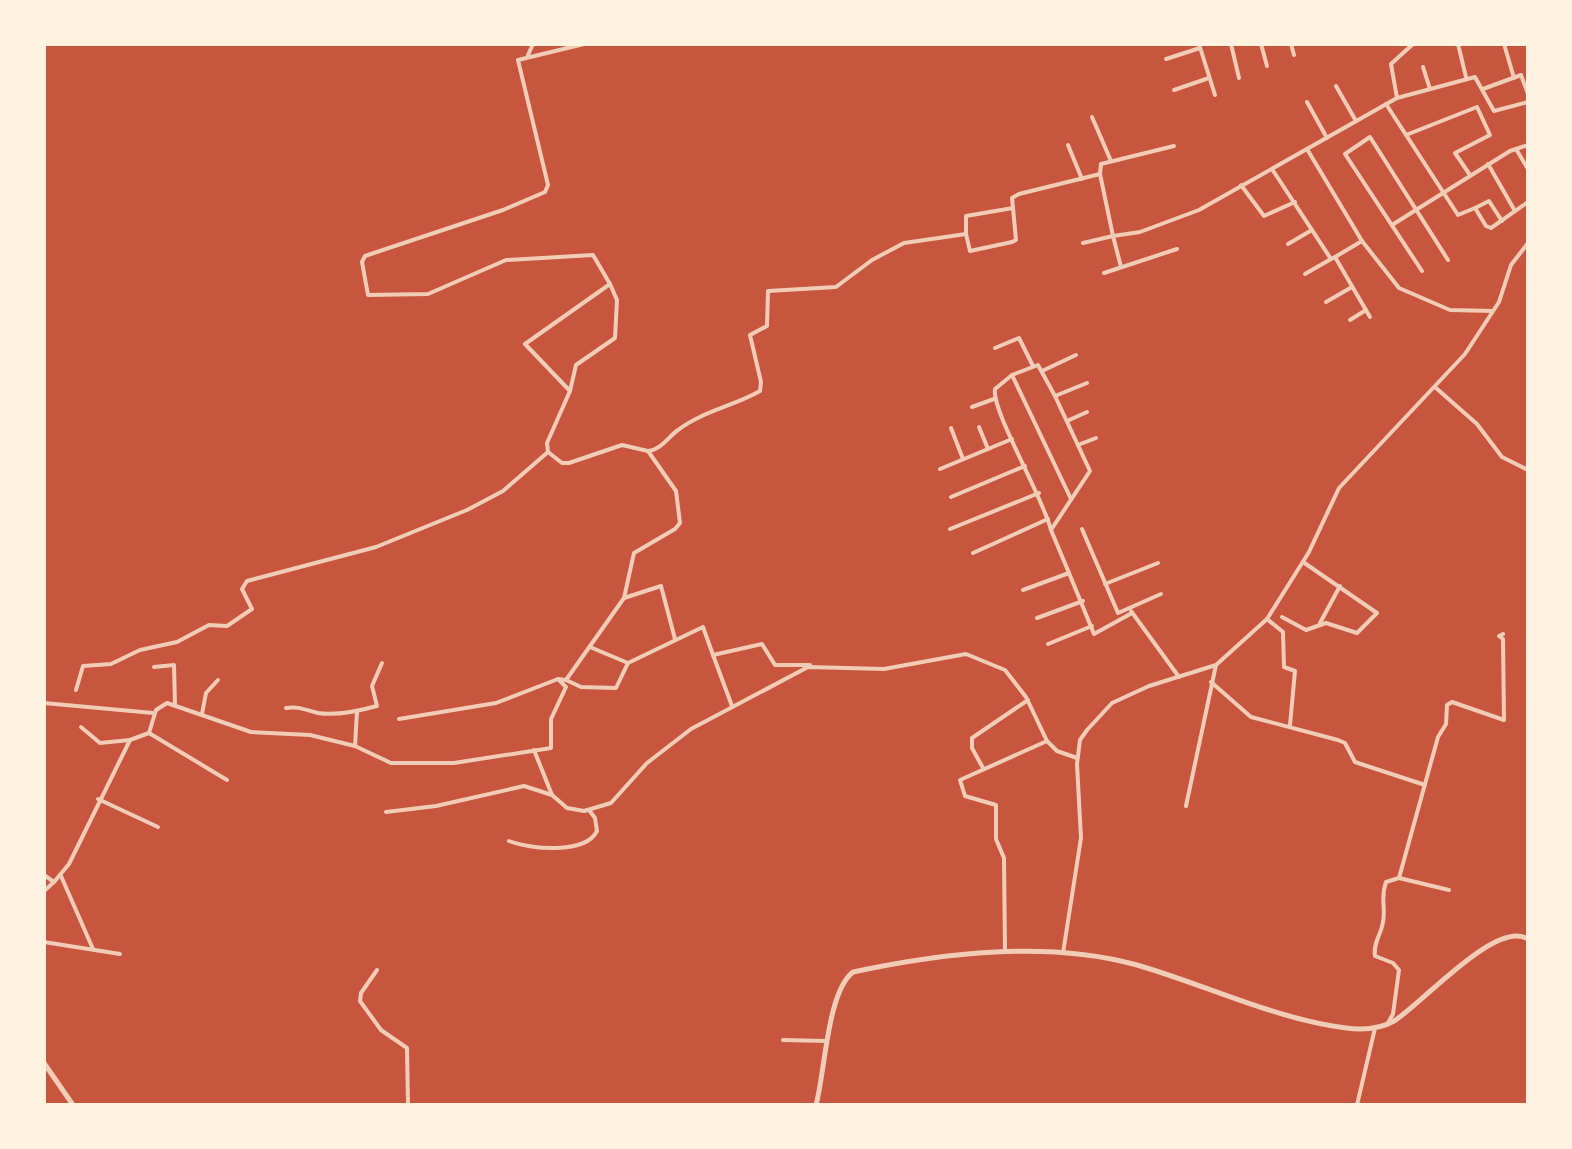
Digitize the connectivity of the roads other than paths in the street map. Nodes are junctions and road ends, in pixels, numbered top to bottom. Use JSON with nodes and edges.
{"nodes":[{"id":1,"x":533,"y":44,"type":"edge"},
{"id":2,"x":584,"y":44,"type":"edge"},
{"id":3,"x":1231,"y":44,"type":"edge"},
{"id":4,"x":1261,"y":44,"type":"edge"},
{"id":5,"x":1291,"y":44,"type":"edge"},
{"id":6,"x":1413,"y":44,"type":"edge"},
{"id":7,"x":1458,"y":44,"type":"edge"},
{"id":8,"x":1504,"y":44,"type":"edge"},
{"id":9,"x":1200,"y":46,"type":"edge"},
{"id":10,"x":528,"y":55,"type":"junction"},
{"id":11,"x":1294,"y":55,"type":"dead end"},
{"id":12,"x":1166,"y":59,"type":"dead end"},
{"id":13,"x":1267,"y":66,"type":"dead end"},
{"id":14,"x":1423,"y":67,"type":"dead end"},
{"id":15,"x":1528,"y":72,"type":"edge"},
{"id":16,"x":1521,"y":75,"type":"junction"},
{"id":17,"x":1209,"y":78,"type":"junction"},
{"id":18,"x":1239,"y":78,"type":"dead end"},
{"id":19,"x":1466,"y":78,"type":"junction"},
{"id":20,"x":1514,"y":78,"type":"junction"},
{"id":21,"x":1336,"y":86,"type":"dead end"},
{"id":22,"x":1430,"y":89,"type":"junction"},
{"id":23,"x":1483,"y":89,"type":"junction"},
{"id":24,"x":1174,"y":90,"type":"dead end"},
{"id":25,"x":1528,"y":94,"type":"edge"},
{"id":26,"x":1215,"y":95,"type":"dead end"},
{"id":27,"x":1397,"y":98,"type":"junction"},
{"id":28,"x":1307,"y":102,"type":"dead end"},
{"id":29,"x":1528,"y":102,"type":"edge"},
{"id":30,"x":1386,"y":104,"type":"junction"},
{"id":31,"x":1092,"y":117,"type":"dead end"},
{"id":32,"x":1356,"y":121,"type":"junction"},
{"id":33,"x":1406,"y":135,"type":"junction"},
{"id":34,"x":1327,"y":138,"type":"junction"},
{"id":35,"x":1068,"y":145,"type":"dead end"},
{"id":36,"x":1528,"y":145,"type":"edge"},
{"id":37,"x":1174,"y":146,"type":"dead end"},
{"id":38,"x":1307,"y":149,"type":"junction"},
{"id":39,"x":1516,"y":149,"type":"junction"},
{"id":40,"x":1111,"y":161,"type":"junction"},
{"id":41,"x":1488,"y":164,"type":"junction"},
{"id":42,"x":1272,"y":169,"type":"junction"},
{"id":43,"x":1528,"y":169,"type":"edge"},
{"id":44,"x":1100,"y":174,"type":"junction"},
{"id":45,"x":1470,"y":175,"type":"junction"},
{"id":46,"x":1082,"y":179,"type":"junction"},
{"id":47,"x":1241,"y":185,"type":"junction"},
{"id":48,"x":1444,"y":193,"type":"junction"},
{"id":49,"x":1295,"y":202,"type":"junction"},
{"id":50,"x":1528,"y":202,"type":"edge"},
{"id":51,"x":1013,"y":208,"type":"junction"},
{"id":52,"x":1475,"y":208,"type":"junction"},
{"id":53,"x":1418,"y":209,"type":"junction"},
{"id":54,"x":1515,"y":211,"type":"junction"},
{"id":55,"x":1502,"y":221,"type":"junction"},
{"id":56,"x":1392,"y":225,"type":"junction"},
{"id":57,"x":1312,"y":230,"type":"junction"},
{"id":58,"x":966,"y":234,"type":"junction"},
{"id":59,"x":1113,"y":236,"type":"junction"},
{"id":60,"x":1362,"y":241,"type":"junction"},
{"id":61,"x":1083,"y":243,"type":"dead end"},
{"id":62,"x":1528,"y":243,"type":"edge"},
{"id":63,"x":1288,"y":244,"type":"dead end"},
{"id":64,"x":1177,"y":249,"type":"dead end"},
{"id":65,"x":1333,"y":258,"type":"junction"},
{"id":66,"x":1448,"y":260,"type":"dead end"},
{"id":67,"x":1121,"y":267,"type":"junction"},
{"id":68,"x":1422,"y":271,"type":"dead end"},
{"id":69,"x":1104,"y":273,"type":"dead end"},
{"id":70,"x":1305,"y":274,"type":"dead end"},
{"id":71,"x":610,"y":284,"type":"junction"},
{"id":72,"x":1353,"y":287,"type":"junction"},
{"id":73,"x":1326,"y":302,"type":"dead end"},
{"id":74,"x":1366,"y":310,"type":"junction"},
{"id":75,"x":1493,"y":311,"type":"junction"},
{"id":76,"x":1370,"y":317,"type":"dead end"},
{"id":77,"x":1350,"y":320,"type":"dead end"},
{"id":78,"x":995,"y":348,"type":"dead end"},
{"id":79,"x":1076,"y":355,"type":"dead end"},
{"id":80,"x":1033,"y":366,"type":"junction"},
{"id":81,"x":1042,"y":371,"type":"junction"},
{"id":82,"x":1012,"y":375,"type":"junction"},
{"id":83,"x":1087,"y":383,"type":"dead end"},
{"id":84,"x":1436,"y":388,"type":"junction"},
{"id":85,"x":570,"y":391,"type":"junction"},
{"id":86,"x":1055,"y":396,"type":"junction"},
{"id":87,"x":994,"y":399,"type":"junction"},
{"id":88,"x":972,"y":407,"type":"dead end"},
{"id":89,"x":1087,"y":412,"type":"dead end"},
{"id":90,"x":1067,"y":421,"type":"junction"},
{"id":91,"x":979,"y":427,"type":"dead end"},
{"id":92,"x":951,"y":428,"type":"dead end"},
{"id":93,"x":1096,"y":438,"type":"dead end"},
{"id":94,"x":1012,"y":439,"type":"junction"},
{"id":95,"x":1078,"y":445,"type":"junction"},
{"id":96,"x":988,"y":449,"type":"junction"},
{"id":97,"x":648,"y":451,"type":"junction"},
{"id":98,"x":548,"y":452,"type":"junction"},
{"id":99,"x":963,"y":459,"type":"junction"},
{"id":100,"x":1025,"y":466,"type":"junction"},
{"id":101,"x":940,"y":469,"type":"dead end"},
{"id":102,"x":1528,"y":470,"type":"edge"},
{"id":103,"x":1039,"y":493,"type":"junction"},
{"id":104,"x":951,"y":497,"type":"dead end"},
{"id":105,"x":1071,"y":499,"type":"junction"},
{"id":106,"x":1048,"y":519,"type":"junction"},
{"id":107,"x":950,"y":529,"type":"dead end"},
{"id":108,"x":1082,"y":529,"type":"dead end"},
{"id":109,"x":1051,"y":530,"type":"junction"},
{"id":110,"x":973,"y":553,"type":"dead end"},
{"id":111,"x":1303,"y":562,"type":"junction"},
{"id":112,"x":1158,"y":563,"type":"dead end"},
{"id":113,"x":1069,"y":573,"type":"junction"},
{"id":114,"x":1105,"y":584,"type":"junction"},
{"id":115,"x":1340,"y":586,"type":"junction"},
{"id":116,"x":1023,"y":590,"type":"dead end"},
{"id":117,"x":1161,"y":594,"type":"dead end"},
{"id":118,"x":624,"y":598,"type":"junction"},
{"id":119,"x":1083,"y":601,"type":"junction"},
{"id":120,"x":1131,"y":610,"type":"junction"},
{"id":121,"x":1282,"y":617,"type":"dead end"},
{"id":122,"x":1037,"y":618,"type":"dead end"},
{"id":123,"x":1267,"y":619,"type":"junction"},
{"id":124,"x":1319,"y":624,"type":"junction"},
{"id":125,"x":1092,"y":626,"type":"junction"},
{"id":126,"x":1503,"y":634,"type":"dead end"},
{"id":127,"x":675,"y":639,"type":"junction"},
{"id":128,"x":1048,"y":644,"type":"dead end"},
{"id":129,"x":590,"y":647,"type":"junction"},
{"id":130,"x":713,"y":655,"type":"junction"},
{"id":131,"x":382,"y":663,"type":"dead end"},
{"id":132,"x":628,"y":663,"type":"junction"},
{"id":133,"x":817,"y":665,"type":"junction"},
{"id":134,"x":1216,"y":665,"type":"junction"},
{"id":135,"x":154,"y":667,"type":"dead end"},
{"id":136,"x":1179,"y":677,"type":"junction"},
{"id":137,"x":558,"y":679,"type":"junction"},
{"id":138,"x":218,"y":680,"type":"dead end"},
{"id":139,"x":566,"y":680,"type":"junction"},
{"id":140,"x":1211,"y":682,"type":"junction"},
{"id":141,"x":76,"y":690,"type":"dead end"},
{"id":142,"x":1028,"y":700,"type":"junction"},
{"id":143,"x":44,"y":703,"type":"edge"},
{"id":144,"x":175,"y":705,"type":"junction"},
{"id":145,"x":732,"y":706,"type":"junction"},
{"id":146,"x":286,"y":708,"type":"dead end"},
{"id":147,"x":357,"y":712,"type":"junction"},
{"id":148,"x":154,"y":713,"type":"junction"},
{"id":149,"x":202,"y":714,"type":"junction"},
{"id":150,"x":399,"y":719,"type":"dead end"},
{"id":151,"x":1290,"y":725,"type":"junction"},
{"id":152,"x":81,"y":727,"type":"dead end"},
{"id":153,"x":149,"y":733,"type":"junction"},
{"id":154,"x":130,"y":740,"type":"junction"},
{"id":155,"x":1047,"y":741,"type":"junction"},
{"id":156,"x":355,"y":746,"type":"junction"},
{"id":157,"x":534,"y":750,"type":"junction"},
{"id":158,"x":1078,"y":758,"type":"junction"},
{"id":159,"x":983,"y":768,"type":"junction"},
{"id":160,"x":227,"y":780,"type":"dead end"},
{"id":161,"x":1426,"y":785,"type":"junction"},
{"id":162,"x":552,"y":795,"type":"junction"},
{"id":163,"x":98,"y":799,"type":"junction"},
{"id":164,"x":1186,"y":806,"type":"dead end"},
{"id":165,"x":588,"y":809,"type":"junction"},
{"id":166,"x":386,"y":812,"type":"dead end"},
{"id":167,"x":158,"y":827,"type":"dead end"},
{"id":168,"x":509,"y":841,"type":"dead end"},
{"id":169,"x":44,"y":875,"type":"edge"},
{"id":170,"x":1399,"y":878,"type":"junction"},
{"id":171,"x":58,"y":879,"type":"junction"},
{"id":172,"x":1449,"y":890,"type":"dead end"},
{"id":173,"x":44,"y":891,"type":"edge"},
{"id":174,"x":1528,"y":939,"type":"edge"},
{"id":175,"x":44,"y":942,"type":"edge"},
{"id":176,"x":87,"y":949,"type":"junction"},
{"id":177,"x":1005,"y":953,"type":"junction"},
{"id":178,"x":1063,"y":953,"type":"junction"},
{"id":179,"x":120,"y":954,"type":"dead end"},
{"id":180,"x":377,"y":970,"type":"dead end"},
{"id":181,"x":1379,"y":1027,"type":"junction"},
{"id":182,"x":783,"y":1040,"type":"dead end"},
{"id":183,"x":829,"y":1041,"type":"junction"},
{"id":184,"x":44,"y":1063,"type":"edge"},
{"id":185,"x":73,"y":1105,"type":"edge"},
{"id":186,"x":408,"y":1105,"type":"edge"},
{"id":187,"x":816,"y":1105,"type":"edge"},
{"id":188,"x":1357,"y":1105,"type":"edge"}],
"edges":[{"from":1,"to":10,"type":"street"},
{"from":2,"to":10,"type":"street"},
{"from":3,"to":18,"type":"street"},
{"from":4,"to":13,"type":"street"},
{"from":5,"to":11,"type":"street"},
{"from":6,"to":27,"type":"street"},
{"from":7,"to":19,"type":"street"},
{"from":8,"to":20,"type":"street"},
{"from":9,"to":12,"type":"street"},
{"from":9,"to":17,"type":"street"},
{"from":10,"to":71,"type":"street"},
{"from":14,"to":22,"type":"street"},
{"from":15,"to":16,"type":"street"},
{"from":16,"to":20,"type":"street"},
{"from":16,"to":25,"type":"street"},
{"from":17,"to":24,"type":"street"},
{"from":17,"to":26,"type":"street"},
{"from":19,"to":22,"type":"street"},
{"from":19,"to":23,"type":"street"},
{"from":20,"to":23,"type":"street"},
{"from":21,"to":32,"type":"street"},
{"from":22,"to":27,"type":"street"},
{"from":23,"to":29,"type":"street"},
{"from":27,"to":30,"type":"street"},
{"from":28,"to":34,"type":"street"},
{"from":30,"to":32,"type":"street"},
{"from":30,"to":33,"type":"street"},
{"from":31,"to":40,"type":"street"},
{"from":32,"to":34,"type":"street"},
{"from":33,"to":45,"type":"street"},
{"from":33,"to":48,"type":"street"},
{"from":34,"to":38,"type":"street"},
{"from":35,"to":46,"type":"street"},
{"from":36,"to":39,"type":"street"},
{"from":37,"to":40,"type":"street"},
{"from":38,"to":42,"type":"street"},
{"from":38,"to":60,"type":"street"},
{"from":39,"to":41,"type":"street"},
{"from":39,"to":43,"type":"street"},
{"from":40,"to":44,"type":"street"},
{"from":41,"to":45,"type":"street"},
{"from":41,"to":54,"type":"street"},
{"from":42,"to":47,"type":"street"},
{"from":42,"to":49,"type":"street"},
{"from":44,"to":46,"type":"street"},
{"from":44,"to":59,"type":"street"},
{"from":45,"to":48,"type":"street"},
{"from":46,"to":51,"type":"street"},
{"from":47,"to":49,"type":"street"},
{"from":47,"to":59,"type":"street"},
{"from":48,"to":52,"type":"street"},
{"from":48,"to":53,"type":"street"},
{"from":49,"to":57,"type":"street"},
{"from":50,"to":54,"type":"street"},
{"from":51,"to":58,"type":"street"},
{"from":51,"to":58,"type":"street"},
{"from":52,"to":55,"type":"street"},
{"from":52,"to":55,"type":"street"},
{"from":53,"to":56,"type":"street"},
{"from":53,"to":56,"type":"street"},
{"from":53,"to":66,"type":"street"},
{"from":54,"to":55,"type":"street"},
{"from":56,"to":68,"type":"street"},
{"from":57,"to":63,"type":"street"},
{"from":57,"to":65,"type":"street"},
{"from":58,"to":97,"type":"street"},
{"from":59,"to":61,"type":"street"},
{"from":59,"to":67,"type":"street"},
{"from":60,"to":65,"type":"street"},
{"from":60,"to":75,"type":"street"},
{"from":62,"to":75,"type":"street"},
{"from":64,"to":67,"type":"street"},
{"from":65,"to":70,"type":"street"},
{"from":65,"to":72,"type":"street"},
{"from":67,"to":69,"type":"street"},
{"from":71,"to":85,"type":"street"},
{"from":71,"to":85,"type":"street"},
{"from":72,"to":73,"type":"street"},
{"from":72,"to":74,"type":"street"},
{"from":74,"to":76,"type":"street"},
{"from":74,"to":77,"type":"street"},
{"from":75,"to":84,"type":"street"},
{"from":78,"to":80,"type":"street"},
{"from":79,"to":81,"type":"street"},
{"from":80,"to":81,"type":"street"},
{"from":80,"to":82,"type":"street"},
{"from":81,"to":86,"type":"street"},
{"from":82,"to":87,"type":"street"},
{"from":82,"to":105,"type":"street"},
{"from":83,"to":86,"type":"street"},
{"from":84,"to":102,"type":"street"},
{"from":84,"to":111,"type":"street"},
{"from":85,"to":98,"type":"street"},
{"from":86,"to":90,"type":"street"},
{"from":87,"to":88,"type":"street"},
{"from":87,"to":94,"type":"street"},
{"from":89,"to":90,"type":"street"},
{"from":90,"to":95,"type":"street"},
{"from":91,"to":96,"type":"street"},
{"from":92,"to":99,"type":"street"},
{"from":93,"to":95,"type":"street"},
{"from":94,"to":96,"type":"street"},
{"from":94,"to":100,"type":"street"},
{"from":95,"to":105,"type":"street"},
{"from":96,"to":99,"type":"street"},
{"from":97,"to":98,"type":"street"},
{"from":97,"to":118,"type":"street"},
{"from":98,"to":141,"type":"street"},
{"from":99,"to":101,"type":"street"},
{"from":100,"to":103,"type":"street"},
{"from":100,"to":104,"type":"street"},
{"from":103,"to":106,"type":"street"},
{"from":103,"to":107,"type":"street"},
{"from":105,"to":109,"type":"street"},
{"from":106,"to":109,"type":"street"},
{"from":106,"to":110,"type":"street"},
{"from":108,"to":114,"type":"street"},
{"from":109,"to":113,"type":"street"},
{"from":111,"to":115,"type":"street"},
{"from":111,"to":123,"type":"street"},
{"from":112,"to":114,"type":"street"},
{"from":113,"to":116,"type":"street"},
{"from":113,"to":119,"type":"street"},
{"from":114,"to":120,"type":"street"},
{"from":115,"to":124,"type":"street"},
{"from":115,"to":124,"type":"street"},
{"from":117,"to":120,"type":"street"},
{"from":118,"to":127,"type":"street"},
{"from":118,"to":129,"type":"street"},
{"from":119,"to":122,"type":"street"},
{"from":119,"to":125,"type":"street"},
{"from":120,"to":125,"type":"street"},
{"from":120,"to":136,"type":"street"},
{"from":121,"to":124,"type":"street"},
{"from":123,"to":134,"type":"street"},
{"from":123,"to":151,"type":"street"},
{"from":125,"to":128,"type":"street"},
{"from":126,"to":161,"type":"street"},
{"from":127,"to":130,"type":"street"},
{"from":127,"to":132,"type":"street"},
{"from":129,"to":132,"type":"street"},
{"from":129,"to":139,"type":"street"},
{"from":130,"to":133,"type":"street"},
{"from":130,"to":145,"type":"street"},
{"from":131,"to":147,"type":"street"},
{"from":132,"to":139,"type":"street"},
{"from":133,"to":142,"type":"street"},
{"from":133,"to":145,"type":"street"},
{"from":134,"to":136,"type":"street"},
{"from":134,"to":140,"type":"street"},
{"from":135,"to":144,"type":"street"},
{"from":136,"to":158,"type":"street"},
{"from":137,"to":139,"type":"street"},
{"from":137,"to":150,"type":"street"},
{"from":137,"to":157,"type":"street"},
{"from":138,"to":149,"type":"street"},
{"from":140,"to":151,"type":"street"},
{"from":140,"to":164,"type":"street"},
{"from":142,"to":155,"type":"street"},
{"from":142,"to":159,"type":"street"},
{"from":143,"to":148,"type":"street"},
{"from":144,"to":148,"type":"street"},
{"from":144,"to":149,"type":"street"},
{"from":145,"to":165,"type":"street"},
{"from":146,"to":147,"type":"street"},
{"from":147,"to":156,"type":"street"},
{"from":148,"to":153,"type":"street"},
{"from":149,"to":156,"type":"street"},
{"from":151,"to":161,"type":"street"},
{"from":152,"to":154,"type":"street"},
{"from":153,"to":154,"type":"street"},
{"from":153,"to":160,"type":"street"},
{"from":154,"to":163,"type":"street"},
{"from":155,"to":158,"type":"street"},
{"from":155,"to":159,"type":"street"},
{"from":156,"to":157,"type":"street"},
{"from":157,"to":162,"type":"street"},
{"from":158,"to":178,"type":"street"},
{"from":159,"to":177,"type":"street"},
{"from":161,"to":170,"type":"street"},
{"from":162,"to":165,"type":"street"},
{"from":162,"to":166,"type":"street"},
{"from":163,"to":167,"type":"street"},
{"from":163,"to":171,"type":"street"},
{"from":165,"to":168,"type":"street"},
{"from":169,"to":171,"type":"street"},
{"from":170,"to":172,"type":"street"},
{"from":170,"to":181,"type":"street"},
{"from":171,"to":173,"type":"street"},
{"from":171,"to":176,"type":"street"},
{"from":174,"to":181,"type":"street"},
{"from":175,"to":176,"type":"street"},
{"from":176,"to":179,"type":"street"},
{"from":177,"to":178,"type":"street"},
{"from":177,"to":183,"type":"street"},
{"from":178,"to":181,"type":"street"},
{"from":180,"to":186,"type":"street"},
{"from":181,"to":188,"type":"street"},
{"from":182,"to":183,"type":"street"},
{"from":183,"to":187,"type":"street"},
{"from":184,"to":185,"type":"street"}]}
